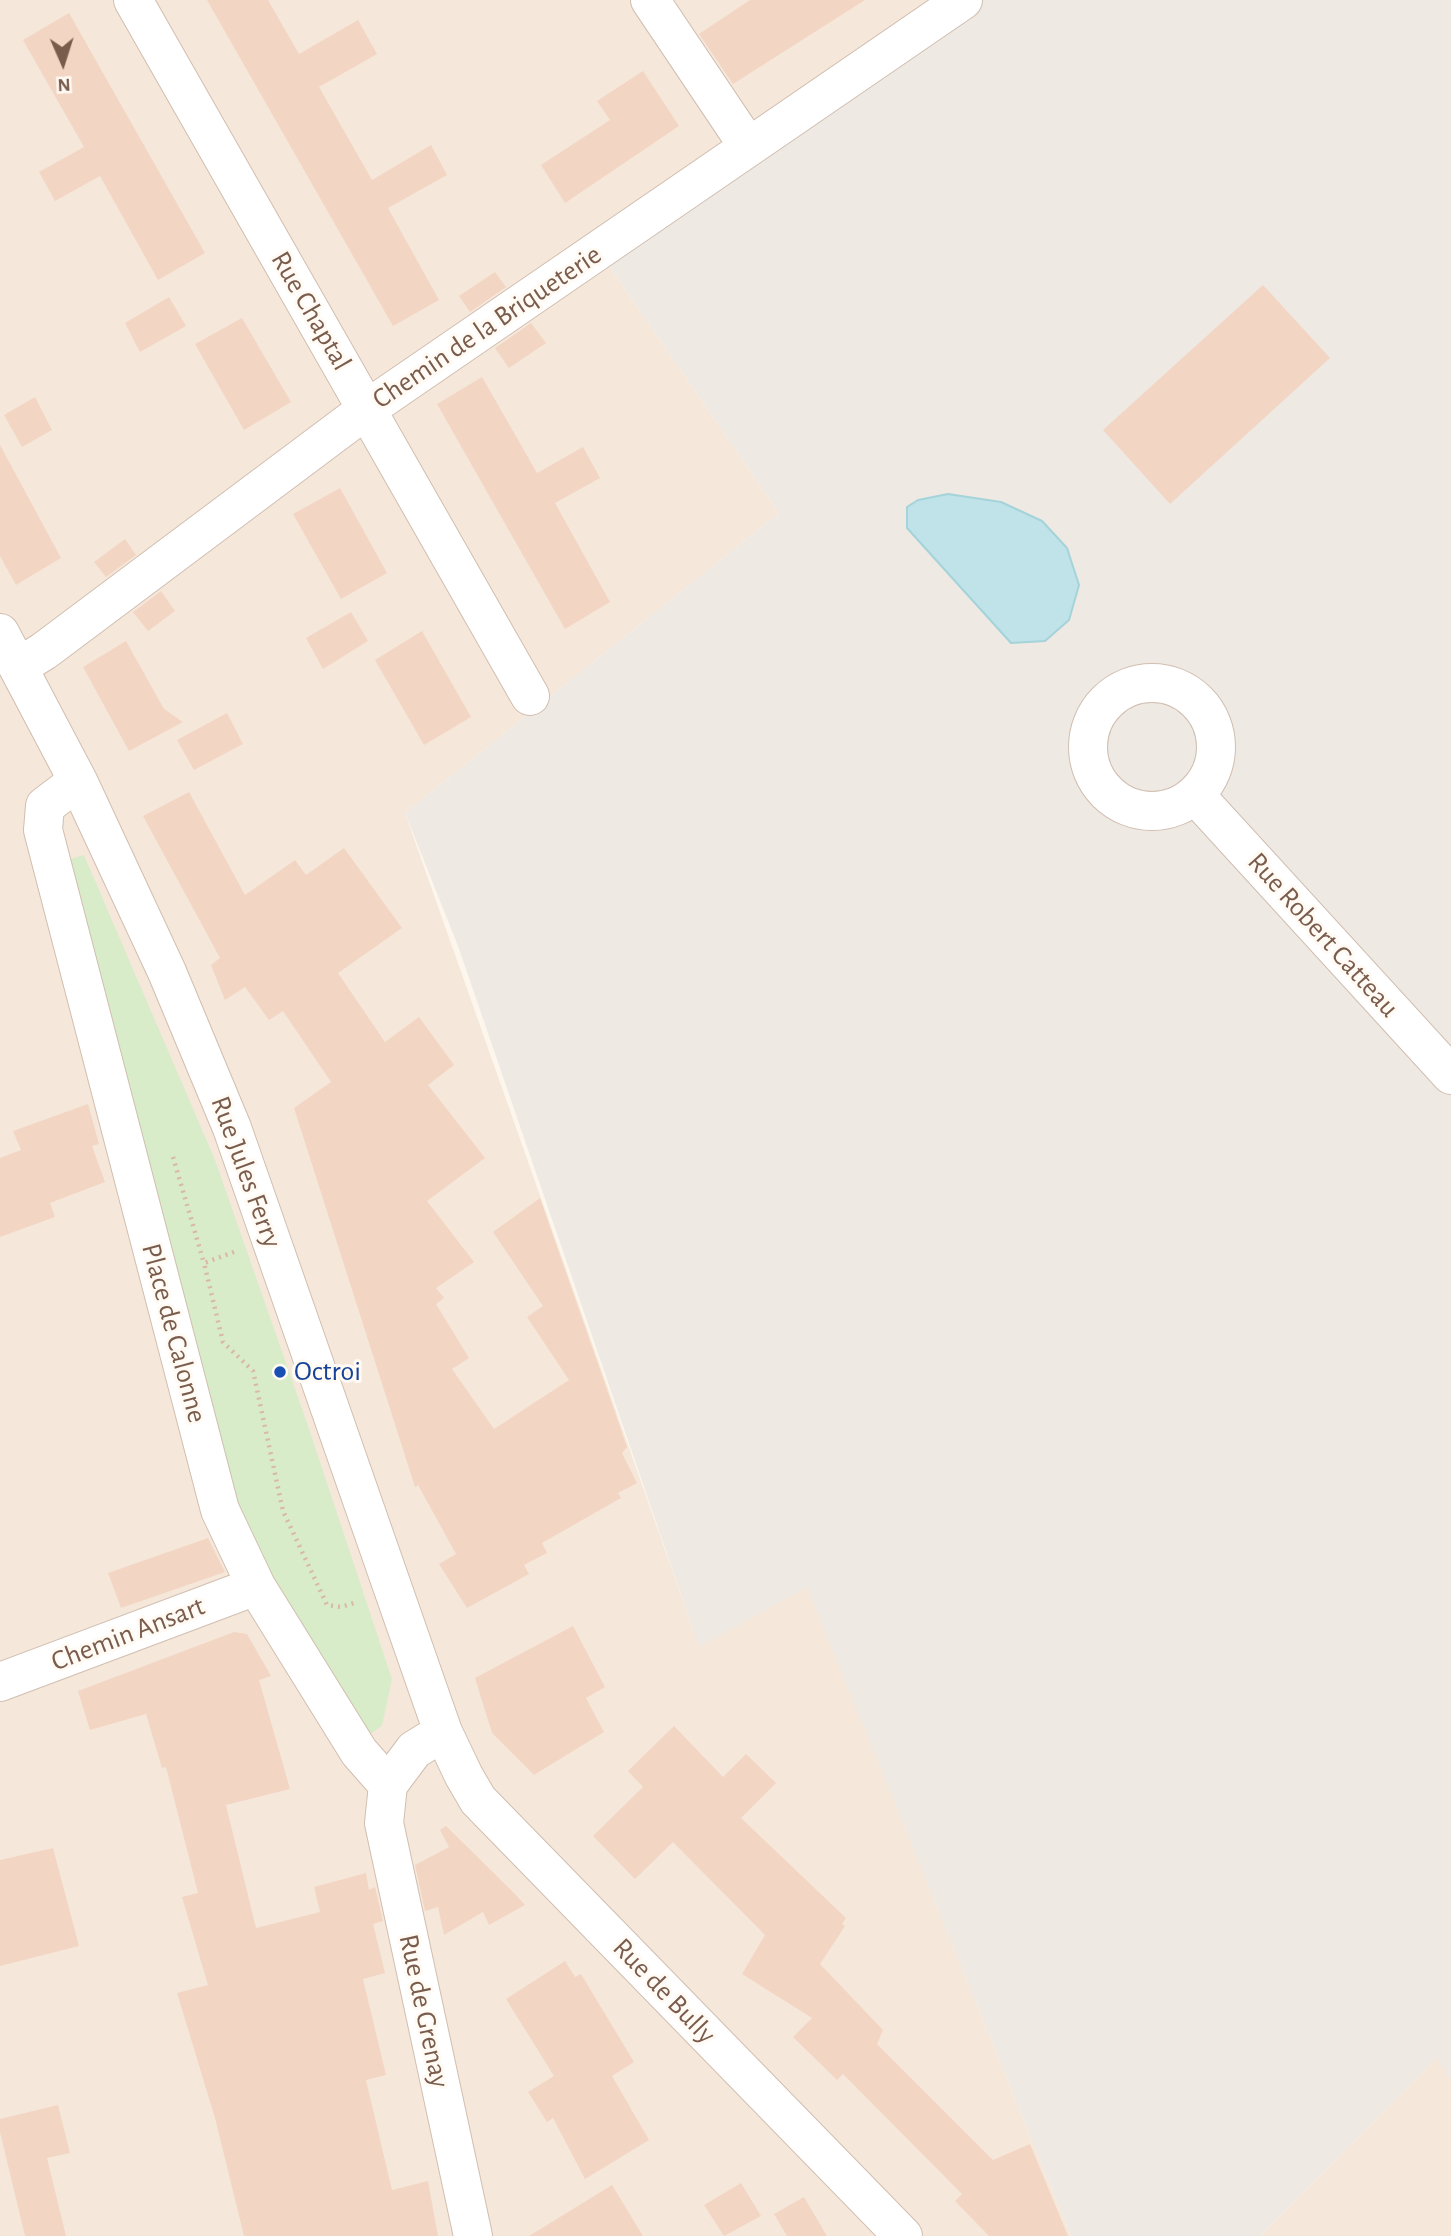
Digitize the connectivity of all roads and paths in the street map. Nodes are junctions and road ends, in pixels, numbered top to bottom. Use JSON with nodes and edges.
{"nodes":[{"id":1,"x":133,"y":0,"type":"edge"},
{"id":2,"x":650,"y":0,"type":"edge"},
{"id":3,"x":964,"y":0,"type":"edge"},
{"id":4,"x":748,"y":146,"type":"junction"},
{"id":5,"x":367,"y":409,"type":"junction"},
{"id":6,"x":0,"y":633,"type":"edge"},
{"id":7,"x":20,"y":666,"type":"junction"},
{"id":8,"x":530,"y":696,"type":"dead end"},
{"id":9,"x":78,"y":781,"type":"junction"},
{"id":10,"x":1196,"y":796,"type":"dead end"},
{"id":11,"x":1451,"y":1075,"type":"edge"},
{"id":12,"x":270,"y":1237,"type":"junction"},
{"id":13,"x":256,"y":1586,"type":"junction"},
{"id":14,"x":393,"y":1590,"type":"junction"},
{"id":15,"x":0,"y":1682,"type":"edge"},
{"id":16,"x":443,"y":1732,"type":"junction"},
{"id":17,"x":388,"y":1785,"type":"junction"},
{"id":18,"x":472,"y":2236,"type":"edge"},
{"id":19,"x":903,"y":2236,"type":"edge"}],
"edges":[{"from":1,"to":5,"type":"street","name":"Rue Chaptal"},
{"from":2,"to":4,"type":"street"},
{"from":3,"to":4,"type":"street","name":"Chemin de la Briqueterie"},
{"from":4,"to":5,"type":"street","name":"Chemin de la Briqueterie"},
{"from":5,"to":7,"type":"street","name":"Chemin de la Briqueterie"},
{"from":5,"to":8,"type":"street","name":"Rue Chaptal"},
{"from":6,"to":7,"type":"street","name":"Rue Jules Ferry"},
{"from":7,"to":9,"type":"street","name":"Rue Jules Ferry"},
{"from":9,"to":12,"type":"street","name":"Rue Jules Ferry"},
{"from":9,"to":13,"type":"street","name":"Place de Calonne"},
{"from":10,"to":11,"type":"street","name":"Rue Robert Catteau"},
{"from":12,"to":14,"type":"street","name":"Rue Jules Ferry"},
{"from":12,"to":14,"type":"path"},
{"from":13,"to":15,"type":"street","name":"Chemin Ansart"},
{"from":13,"to":17,"type":"street","name":"Place de Calonne"},
{"from":14,"to":16,"type":"street","name":"Rue Jules Ferry"},
{"from":16,"to":17,"type":"street"},
{"from":16,"to":19,"type":"street","name":"Rue de Bully"},
{"from":17,"to":18,"type":"street","name":"Rue de Grenay"}]}
